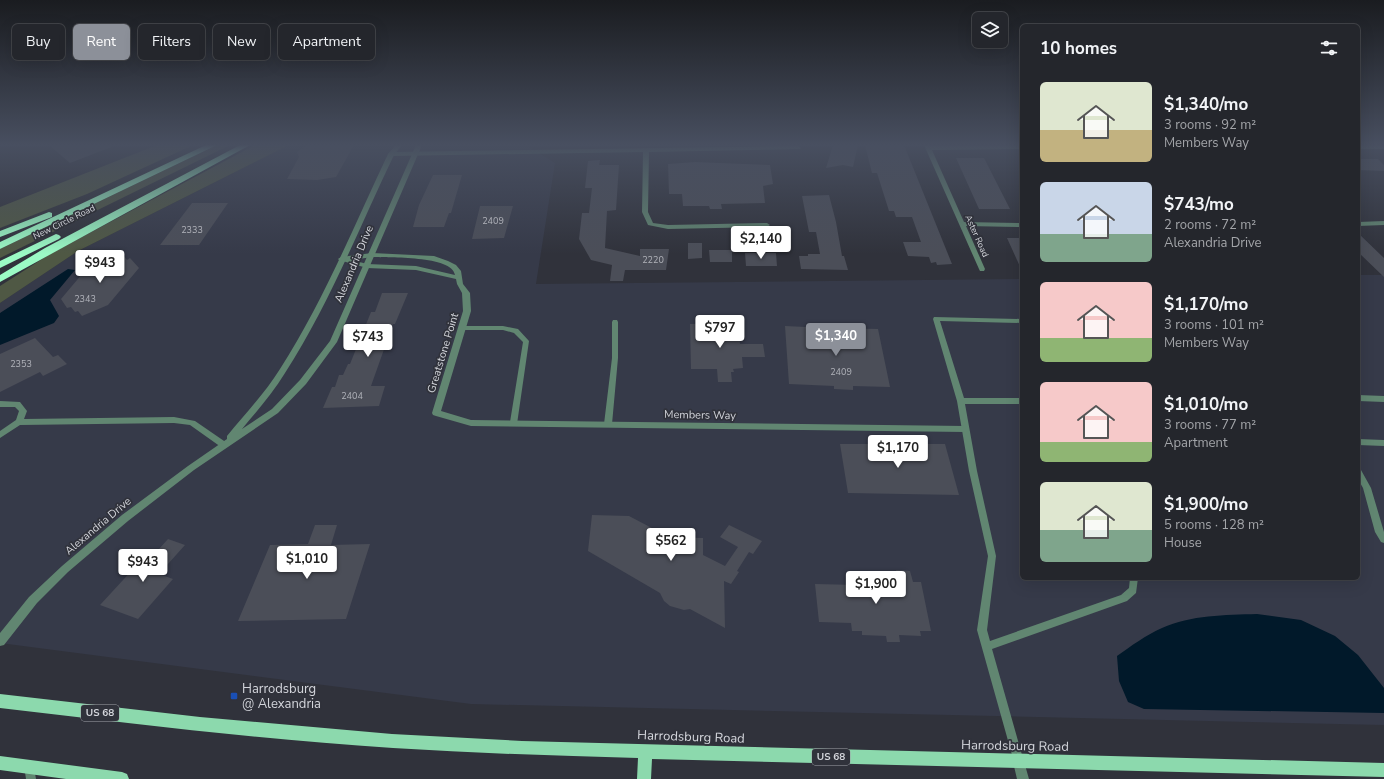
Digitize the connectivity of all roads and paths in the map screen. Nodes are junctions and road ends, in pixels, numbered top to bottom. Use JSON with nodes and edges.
{"nodes":[{"id":1,"x":127,"y":181,"type":"edge"},
{"id":2,"x":136,"y":181,"type":"edge"},
{"id":3,"x":171,"y":181,"type":"edge"},
{"id":4,"x":177,"y":181,"type":"edge"},
{"id":5,"x":378,"y":181,"type":"edge"},
{"id":6,"x":403,"y":181,"type":"edge"},
{"id":7,"x":646,"y":181,"type":"edge"},
{"id":8,"x":943,"y":181,"type":"edge"},
{"id":9,"x":1384,"y":223,"type":"edge"},
{"id":10,"x":962,"y":224,"type":"junction"},
{"id":11,"x":1360,"y":224,"type":"edge"},
{"id":12,"x":767,"y":225,"type":"dead end"},
{"id":13,"x":1020,"y":225,"type":"edge"},
{"id":14,"x":0,"y":234,"type":"edge"},
{"id":15,"x":0,"y":246,"type":"edge"},
{"id":16,"x":372,"y":255,"type":"junction"},
{"id":17,"x":341,"y":259,"type":"junction"},
{"id":18,"x":0,"y":265,"type":"edge"},
{"id":19,"x":367,"y":266,"type":"junction"},
{"id":20,"x":982,"y":269,"type":"dead end"},
{"id":21,"x":460,"y":278,"type":"junction"},
{"id":22,"x":0,"y":279,"type":"edge"},
{"id":23,"x":1020,"y":321,"type":"edge"},
{"id":24,"x":615,"y":322,"type":"dead end"},
{"id":25,"x":462,"y":328,"type":"junction"},
{"id":26,"x":1360,"y":398,"type":"edge"},
{"id":27,"x":1384,"y":398,"type":"edge"},
{"id":28,"x":961,"y":401,"type":"junction"},
{"id":29,"x":1020,"y":401,"type":"edge"},
{"id":30,"x":0,"y":404,"type":"edge"},
{"id":31,"x":436,"y":413,"type":"joint"},
{"id":32,"x":19,"y":422,"type":"junction"},
{"id":33,"x":514,"y":422,"type":"junction"},
{"id":34,"x":608,"y":424,"type":"junction"},
{"id":35,"x":966,"y":429,"type":"junction"},
{"id":36,"x":0,"y":435,"type":"edge"},
{"id":37,"x":1360,"y":442,"type":"edge"},
{"id":38,"x":1384,"y":443,"type":"edge"},
{"id":39,"x":224,"y":445,"type":"junction"},
{"id":40,"x":1360,"y":476,"type":"edge"},
{"id":41,"x":1384,"y":538,"type":"edge"},
{"id":42,"x":1134,"y":580,"type":"edge"},
{"id":43,"x":0,"y":641,"type":"edge"},
{"id":44,"x":987,"y":646,"type":"junction"},
{"id":45,"x":0,"y":701,"type":"edge"},
{"id":46,"x":644,"y":752,"type":"junction"},
{"id":47,"x":1019,"y":762,"type":"junction"},
{"id":48,"x":0,"y":763,"type":"edge"},
{"id":49,"x":1384,"y":770,"type":"edge"},
{"id":50,"x":30,"y":773,"type":"edge"},
{"id":51,"x":122,"y":779,"type":"edge"},
{"id":52,"x":644,"y":779,"type":"edge"},
{"id":53,"x":1023,"y":779,"type":"edge"}],
"edges":[{"from":1,"to":14,"type":"highway"},
{"from":2,"to":15,"type":"highway","name":"New Circle Road"},
{"from":3,"to":18,"type":"highway","name":"New Circle Road"},
{"from":4,"to":22,"type":"highway"},
{"from":5,"to":17,"type":"street","name":"Alexandria Drive"},
{"from":6,"to":16,"type":"street","name":"Alexandria Drive"},
{"from":7,"to":12,"type":"street"},
{"from":8,"to":10,"type":"street","name":"Aster Road"},
{"from":9,"to":11,"type":"street"},
{"from":10,"to":13,"type":"street"},
{"from":10,"to":20,"type":"street","name":"Aster Road"},
{"from":16,"to":17,"type":"street","name":"Greatstone Point"},
{"from":16,"to":19,"type":"street","name":"Alexandria Drive"},
{"from":16,"to":21,"type":"street","name":"Greatstone Point"},
{"from":17,"to":19,"type":"street"},
{"from":17,"to":39,"type":"street","name":"Alexandria Drive"},
{"from":19,"to":21,"type":"street"},
{"from":19,"to":39,"type":"street","name":"Alexandria Drive"},
{"from":21,"to":25,"type":"street","name":"Greatstone Point"},
{"from":23,"to":28,"type":"lane"},
{"from":24,"to":34,"type":"lane"},
{"from":25,"to":31,"type":"street","name":"Greatstone Point"},
{"from":25,"to":33,"type":"lane"},
{"from":26,"to":27,"type":"lane"},
{"from":28,"to":29,"type":"lane"},
{"from":28,"to":35,"type":"lane"},
{"from":30,"to":32,"type":"lane"},
{"from":31,"to":33,"type":"street","name":"Members Way"},
{"from":32,"to":36,"type":"lane"},
{"from":32,"to":39,"type":"lane"},
{"from":33,"to":34,"type":"street","name":"Members Way"},
{"from":34,"to":35,"type":"street","name":"Members Way"},
{"from":35,"to":44,"type":"lane"},
{"from":37,"to":38,"type":"lane"},
{"from":39,"to":43,"type":"street","name":"Alexandria Drive"},
{"from":40,"to":41,"type":"lane"},
{"from":42,"to":44,"type":"lane"},
{"from":44,"to":47,"type":"lane"},
{"from":45,"to":46,"type":"main road","name":"Harrodsburg Road","number":"US 68"},
{"from":46,"to":47,"type":"main road","name":"Harrodsburg Road","number":"US 68"},
{"from":46,"to":52,"type":"main road"},
{"from":47,"to":49,"type":"main road","name":"Harrodsburg Road","number":"US 68"},
{"from":47,"to":53,"type":"street"},
{"from":48,"to":50,"type":"main road"},
{"from":50,"to":51,"type":"main road"}]}
